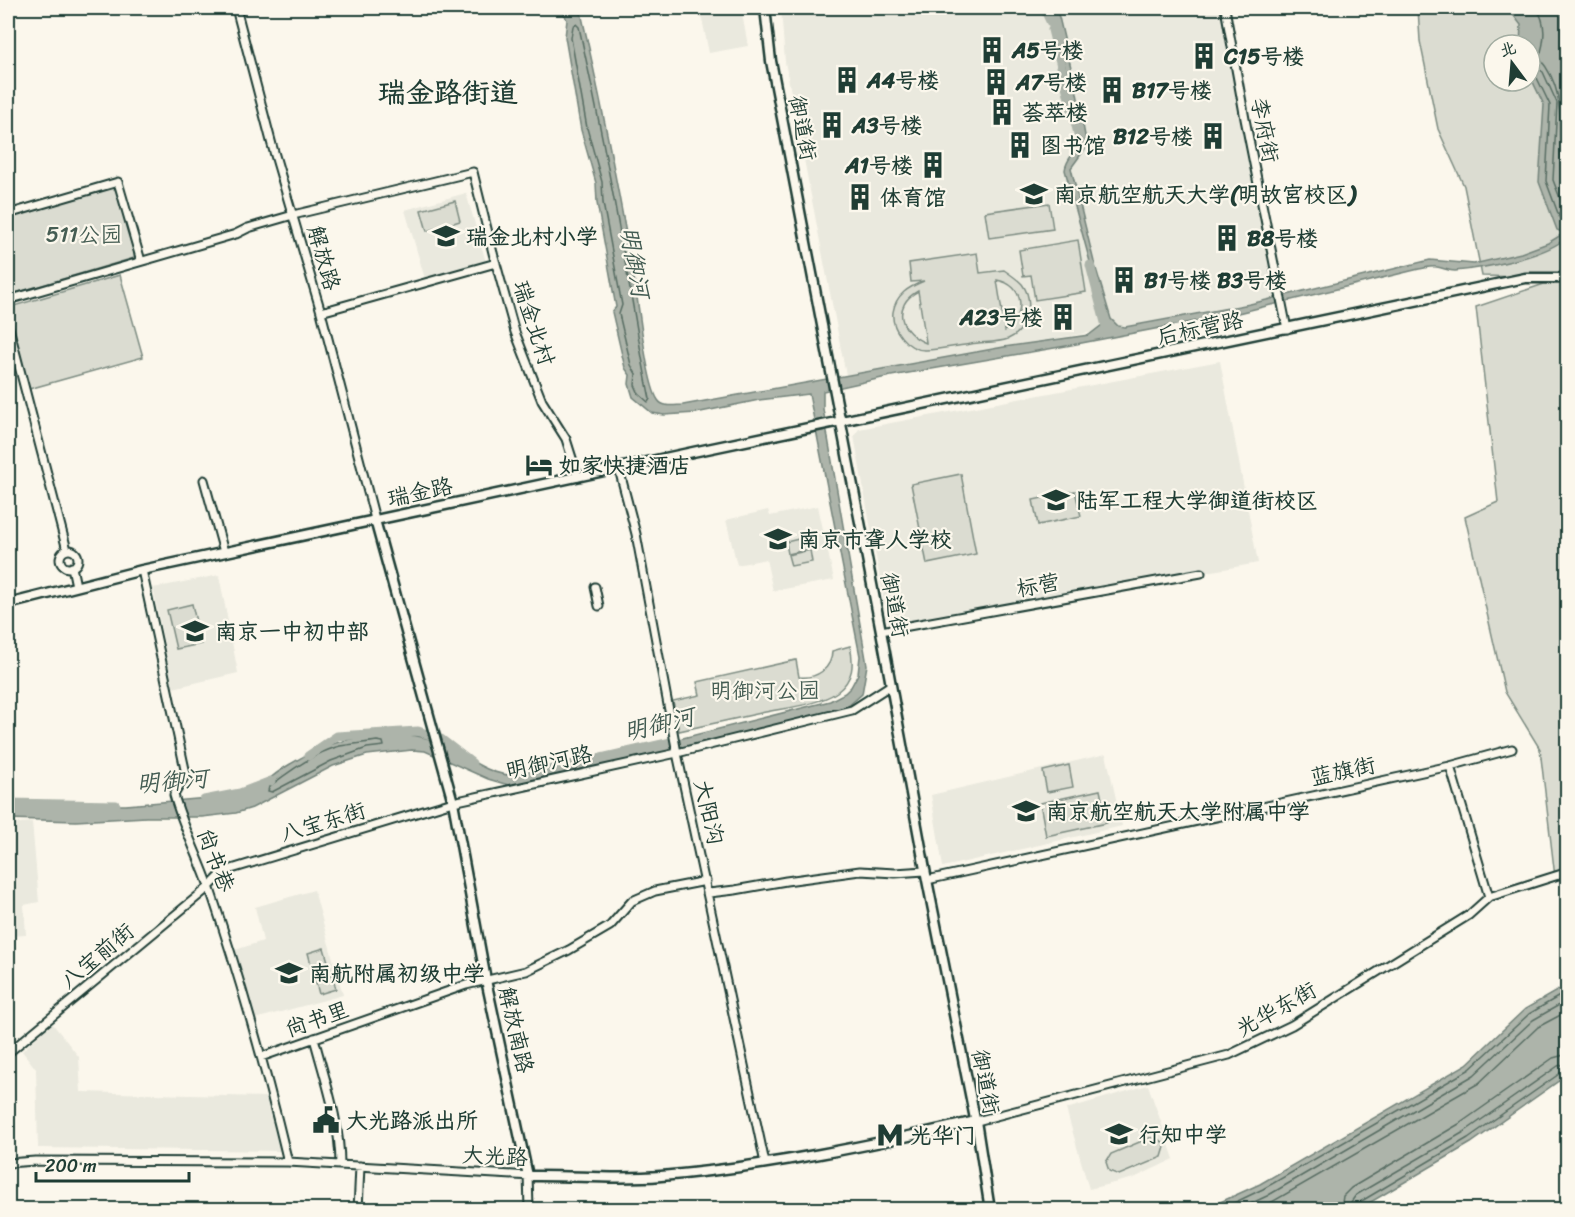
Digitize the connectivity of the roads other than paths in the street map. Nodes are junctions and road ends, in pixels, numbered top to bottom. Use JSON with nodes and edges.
{"nodes":[{"id":1,"x":236,"y":8,"type":"edge"},
{"id":2,"x":765,"y":8,"type":"edge"},
{"id":3,"x":1225,"y":8,"type":"edge"},
{"id":4,"x":8,"y":214,"type":"edge"},
{"id":5,"x":293,"y":215,"type":"junction"},
{"id":6,"x":141,"y":261,"type":"junction"},
{"id":7,"x":496,"y":263,"type":"junction"},
{"id":8,"x":1568,"y":278,"type":"edge"},
{"id":9,"x":8,"y":300,"type":"edge"},
{"id":10,"x":321,"y":312,"type":"junction"},
{"id":11,"x":8,"y":324,"type":"edge"},
{"id":12,"x":1287,"y":329,"type":"junction"},
{"id":13,"x":841,"y":421,"type":"junction"},
{"id":14,"x":619,"y":469,"type":"junction"},
{"id":15,"x":578,"y":477,"type":"junction"},
{"id":16,"x":204,"y":480,"type":"dead end"},
{"id":17,"x":375,"y":520,"type":"junction"},
{"id":18,"x":67,"y":550,"type":"junction"},
{"id":19,"x":224,"y":552,"type":"junction"},
{"id":20,"x":72,"y":567,"type":"junction"},
{"id":21,"x":142,"y":570,"type":"junction"},
{"id":22,"x":1201,"y":573,"type":"dead end"},
{"id":23,"x":76,"y":586,"type":"junction"},
{"id":24,"x":595,"y":587,"type":"dead end"},
{"id":25,"x":8,"y":604,"type":"edge"},
{"id":26,"x":599,"y":606,"type":"dead end"},
{"id":27,"x":882,"y":631,"type":"junction"},
{"id":28,"x":410,"y":648,"type":"joint"},
{"id":29,"x":891,"y":685,"type":"junction"},
{"id":30,"x":431,"y":720,"type":"junction"},
{"id":31,"x":1512,"y":749,"type":"dead end"},
{"id":32,"x":677,"y":753,"type":"junction"},
{"id":33,"x":1450,"y":766,"type":"junction"},
{"id":34,"x":453,"y":802,"type":"junction"},
{"id":35,"x":1568,"y":872,"type":"edge"},
{"id":36,"x":926,"y":876,"type":"junction"},
{"id":37,"x":706,"y":881,"type":"junction"},
{"id":38,"x":209,"y":887,"type":"junction"},
{"id":39,"x":709,"y":892,"type":"junction"},
{"id":40,"x":1489,"y":897,"type":"junction"},
{"id":41,"x":486,"y":980,"type":"junction"},
{"id":42,"x":314,"y":1038,"type":"junction"},
{"id":43,"x":8,"y":1053,"type":"edge"},
{"id":44,"x":261,"y":1057,"type":"junction"},
{"id":45,"x":976,"y":1121,"type":"junction"},
{"id":46,"x":886,"y":1142,"type":"joint"},
{"id":47,"x":288,"y":1162,"type":"junction"},
{"id":48,"x":8,"y":1163,"type":"edge"},
{"id":49,"x":765,"y":1163,"type":"junction"},
{"id":50,"x":340,"y":1165,"type":"junction"},
{"id":51,"x":360,"y":1166,"type":"junction"},
{"id":52,"x":528,"y":1176,"type":"junction"},
{"id":53,"x":358,"y":1209,"type":"edge"},
{"id":54,"x":529,"y":1209,"type":"edge"},
{"id":55,"x":990,"y":1209,"type":"edge"}],
"edges":[{"from":1,"to":5,"type":"street","name":"解放路"},
{"from":2,"to":13,"type":"main road","name":"御道街"},
{"from":3,"to":12,"type":"street","name":"李府街"},
{"from":4,"to":6,"type":"street"},
{"from":5,"to":6,"type":"street"},
{"from":5,"to":7,"type":"street","name":"瑞金北村"},
{"from":5,"to":10,"type":"street","name":"解放路"},
{"from":6,"to":9,"type":"street"},
{"from":7,"to":10,"type":"street"},
{"from":7,"to":15,"type":"street","name":"瑞金北村"},
{"from":8,"to":12,"type":"main road","name":"后标营路"},
{"from":10,"to":17,"type":"street","name":"解放路"},
{"from":11,"to":18,"type":"street"},
{"from":12,"to":13,"type":"main road","name":"后标营路"},
{"from":13,"to":14,"type":"main road","name":"瑞金路"},
{"from":13,"to":27,"type":"main road","name":"御道街"},
{"from":14,"to":15,"type":"main road","name":"瑞金路"},
{"from":14,"to":32,"type":"street","name":"大阳沟"},
{"from":15,"to":17,"type":"main road","name":"瑞金路"},
{"from":16,"to":19,"type":"street"},
{"from":17,"to":19,"type":"main road","name":"瑞金路"},
{"from":17,"to":28,"type":"street"},
{"from":18,"to":20,"type":"street"},
{"from":18,"to":20,"type":"street"},
{"from":19,"to":21,"type":"main road","name":"瑞金路"},
{"from":20,"to":23,"type":"street"},
{"from":21,"to":23,"type":"main road","name":"瑞金路"},
{"from":21,"to":38,"type":"street","name":"尚书巷"},
{"from":22,"to":27,"type":"street","name":"标营"},
{"from":23,"to":25,"type":"main road","name":"瑞金路"},
{"from":24,"to":26,"type":"street"},
{"from":27,"to":29,"type":"main road","name":"御道街"},
{"from":28,"to":30,"type":"main road"},
{"from":29,"to":32,"type":"street","name":"明御河路"},
{"from":29,"to":36,"type":"main road","name":"御道街"},
{"from":30,"to":34,"type":"main road"},
{"from":30,"to":34,"type":"street","name":"解放南路"},
{"from":31,"to":33,"type":"street","name":"蓝旗街"},
{"from":32,"to":34,"type":"street","name":"明御河路"},
{"from":32,"to":37,"type":"street","name":"大阳沟"},
{"from":33,"to":36,"type":"street","name":"蓝旗街"},
{"from":33,"to":40,"type":"street"},
{"from":34,"to":38,"type":"street","name":"八宝东街"},
{"from":34,"to":41,"type":"street","name":"解放南路"},
{"from":35,"to":40,"type":"street","name":"光华东街"},
{"from":36,"to":39,"type":"street","name":"蓝旗街"},
{"from":36,"to":45,"type":"main road","name":"御道街"},
{"from":37,"to":39,"type":"street","name":"大阳沟"},
{"from":37,"to":41,"type":"street","name":"尚书里"},
{"from":38,"to":43,"type":"street","name":"八宝前街"},
{"from":38,"to":44,"type":"street","name":"尚书巷"},
{"from":39,"to":49,"type":"street","name":"大阳沟"},
{"from":40,"to":45,"type":"street","name":"光华东街"},
{"from":41,"to":42,"type":"street","name":"尚书里"},
{"from":41,"to":52,"type":"street","name":"解放南路"},
{"from":42,"to":44,"type":"street","name":"尚书里"},
{"from":42,"to":50,"type":"street"},
{"from":44,"to":47,"type":"street","name":"尚书巷"},
{"from":45,"to":46,"type":"main road"},
{"from":45,"to":55,"type":"main road","name":"御道街"},
{"from":46,"to":49,"type":"street","name":"大光路"},
{"from":47,"to":48,"type":"street","name":"大光路"},
{"from":47,"to":50,"type":"street","name":"大光路"},
{"from":49,"to":52,"type":"street","name":"大光路"},
{"from":50,"to":51,"type":"street","name":"大光路"},
{"from":51,"to":52,"type":"street","name":"大光路"},
{"from":51,"to":53,"type":"street"},
{"from":52,"to":54,"type":"street","name":"解放南路"}]}
